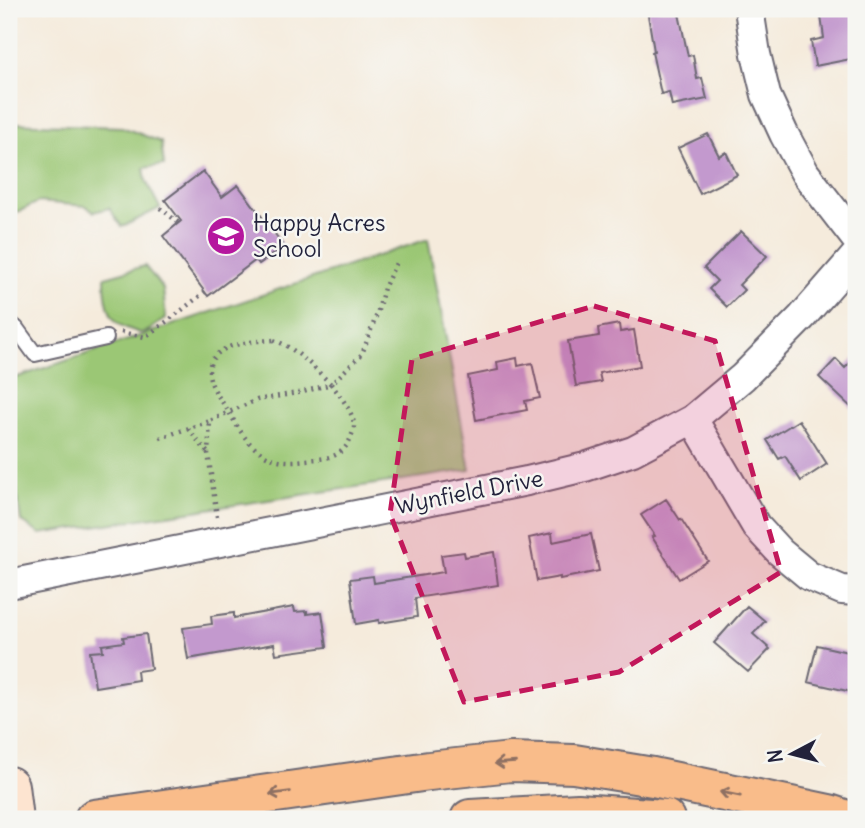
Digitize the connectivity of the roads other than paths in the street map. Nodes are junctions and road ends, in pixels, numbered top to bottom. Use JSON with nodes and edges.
{"nodes":[{"id":1,"x":748,"y":9,"type":"edge"},
{"id":2,"x":856,"y":239,"type":"edge"},
{"id":3,"x":856,"y":255,"type":"edge"},
{"id":4,"x":9,"y":323,"type":"edge"},
{"id":5,"x":106,"y":338,"type":"road end"},
{"id":6,"x":693,"y":419,"type":"junction"},
{"id":7,"x":9,"y":584,"type":"edge"},
{"id":8,"x":856,"y":591,"type":"edge"},
{"id":9,"x":9,"y":786,"type":"edge"},
{"id":10,"x":13,"y":819,"type":"edge"},
{"id":11,"x":94,"y":819,"type":"edge"},
{"id":12,"x":470,"y":819,"type":"edge"},
{"id":13,"x":665,"y":819,"type":"edge"},
{"id":14,"x":844,"y":819,"type":"edge"}],
"edges":[{"from":1,"to":2,"type":"street"},
{"from":3,"to":6,"type":"street","name":"Wynfield Drive"},
{"from":4,"to":5,"type":"lane"},
{"from":6,"to":7,"type":"street","name":"Wynfield Drive"},
{"from":6,"to":8,"type":"street"},
{"from":9,"to":10,"type":"main road"},
{"from":14,"to":11,"type":"main road","one_way":true},
{"from":12,"to":13,"type":"main road"}]}
